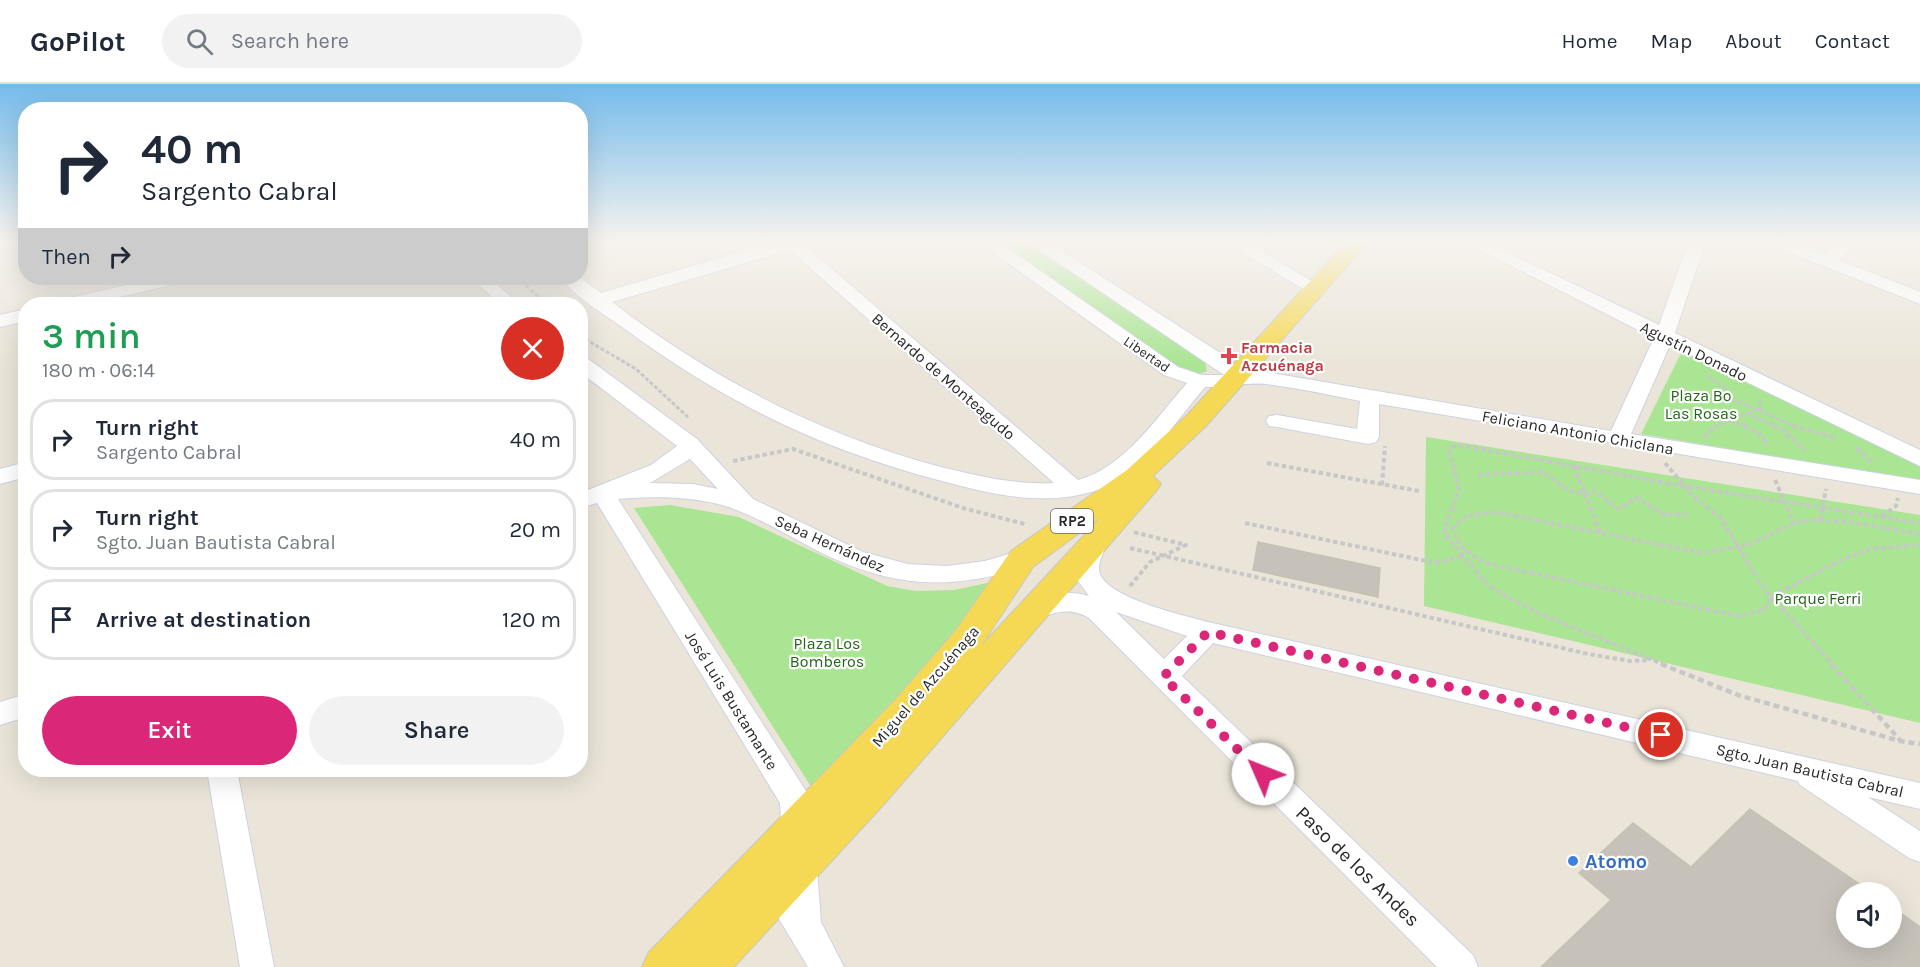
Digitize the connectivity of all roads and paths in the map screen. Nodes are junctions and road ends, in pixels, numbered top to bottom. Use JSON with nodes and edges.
{"nodes":[{"id":1,"x":662,"y":281,"type":"edge"},
{"id":2,"x":840,"y":281,"type":"edge"},
{"id":3,"x":1043,"y":281,"type":"edge"},
{"id":4,"x":1097,"y":281,"type":"edge"},
{"id":5,"x":1302,"y":281,"type":"edge"},
{"id":6,"x":1323,"y":281,"type":"edge"},
{"id":7,"x":1551,"y":281,"type":"edge"},
{"id":8,"x":1684,"y":281,"type":"edge"},
{"id":9,"x":1878,"y":281,"type":"edge"},
{"id":10,"x":152,"y":285,"type":"edge"},
{"id":11,"x":488,"y":285,"type":"edge"},
{"id":12,"x":525,"y":285,"type":"edge"},
{"id":13,"x":579,"y":285,"type":"edge"},
{"id":14,"x":1316,"y":289,"type":"junction"},
{"id":15,"x":134,"y":290,"type":"edge"},
{"id":16,"x":101,"y":297,"type":"edge"},
{"id":17,"x":502,"y":297,"type":"edge"},
{"id":18,"x":539,"y":297,"type":"edge"},
{"id":19,"x":1920,"y":298,"type":"edge"},
{"id":20,"x":598,"y":300,"type":"junction"},
{"id":21,"x":18,"y":317,"type":"edge"},
{"id":22,"x":0,"y":321,"type":"edge"},
{"id":23,"x":1664,"y":337,"type":"junction"},
{"id":24,"x":588,"y":341,"type":"edge"},
{"id":25,"x":588,"y":367,"type":"edge"},
{"id":26,"x":1705,"y":374,"type":"dead end"},
{"id":27,"x":1236,"y":377,"type":"junction"},
{"id":28,"x":1200,"y":381,"type":"junction"},
{"id":29,"x":1725,"y":388,"type":"junction"},
{"id":30,"x":1731,"y":389,"type":"dead end"},
{"id":31,"x":1751,"y":393,"type":"dead end"},
{"id":32,"x":1373,"y":396,"type":"junction"},
{"id":33,"x":1758,"y":411,"type":"junction"},
{"id":34,"x":1197,"y":420,"type":"junction"},
{"id":35,"x":1277,"y":421,"type":"dead end"},
{"id":36,"x":691,"y":433,"type":"junction"},
{"id":37,"x":1846,"y":437,"type":"dead end"},
{"id":38,"x":1618,"y":439,"type":"junction"},
{"id":39,"x":1702,"y":440,"type":"dead end"},
{"id":40,"x":1920,"y":459,"type":"edge"},
{"id":41,"x":729,"y":460,"type":"dead end"},
{"id":42,"x":1267,"y":463,"type":"dead end"},
{"id":43,"x":1665,"y":463,"type":"dead end"},
{"id":44,"x":1574,"y":466,"type":"junction"},
{"id":45,"x":18,"y":471,"type":"edge"},
{"id":46,"x":1478,"y":476,"type":"dead end"},
{"id":47,"x":0,"y":477,"type":"edge"},
{"id":48,"x":1683,"y":486,"type":"junction"},
{"id":49,"x":1920,"y":488,"type":"edge"},
{"id":50,"x":1074,"y":489,"type":"junction"},
{"id":51,"x":1419,"y":491,"type":"dead end"},
{"id":52,"x":1585,"y":494,"type":"junction"},
{"id":53,"x":591,"y":497,"type":"edge"},
{"id":54,"x":746,"y":505,"type":"junction"},
{"id":55,"x":1687,"y":515,"type":"dead end"},
{"id":56,"x":1245,"y":523,"type":"dead end"},
{"id":57,"x":1920,"y":523,"type":"edge"},
{"id":58,"x":1025,"y":524,"type":"dead end"},
{"id":59,"x":1104,"y":531,"type":"junction"},
{"id":60,"x":1600,"y":533,"type":"junction"},
{"id":61,"x":1920,"y":534,"type":"edge"},
{"id":62,"x":1736,"y":544,"type":"junction"},
{"id":63,"x":1920,"y":545,"type":"edge"},
{"id":64,"x":1130,"y":548,"type":"dead end"},
{"id":65,"x":1464,"y":555,"type":"junction"},
{"id":66,"x":1163,"y":556,"type":"junction"},
{"id":67,"x":1023,"y":559,"type":"junction"},
{"id":68,"x":1133,"y":592,"type":"dead end"},
{"id":69,"x":1771,"y":597,"type":"junction"},
{"id":70,"x":1034,"y":608,"type":"junction"},
{"id":71,"x":1208,"y":632,"type":"junction"},
{"id":72,"x":1652,"y":660,"type":"junction"},
{"id":73,"x":1163,"y":677,"type":"junction"},
{"id":74,"x":18,"y":708,"type":"edge"},
{"id":75,"x":0,"y":714,"type":"edge"},
{"id":76,"x":1900,"y":741,"type":"junction"},
{"id":77,"x":1920,"y":744,"type":"edge"},
{"id":78,"x":1796,"y":766,"type":"junction"},
{"id":79,"x":223,"y":777,"type":"edge"},
{"id":80,"x":1920,"y":795,"type":"edge"},
{"id":81,"x":799,"y":825,"type":"junction"},
{"id":82,"x":1920,"y":848,"type":"edge"},
{"id":83,"x":800,"y":868,"type":"junction"},
{"id":84,"x":765,"y":903,"type":"junction"},
{"id":85,"x":711,"y":919,"type":"junction"},
{"id":86,"x":804,"y":925,"type":"junction"},
{"id":87,"x":257,"y":967,"type":"edge"},
{"id":88,"x":664,"y":967,"type":"edge"},
{"id":89,"x":705,"y":967,"type":"edge"},
{"id":90,"x":827,"y":967,"type":"edge"},
{"id":91,"x":1461,"y":967,"type":"edge"}],
"edges":[{"from":1,"to":20,"type":"street"},
{"from":2,"to":50,"type":"street","name":"Bernardo de Monteagudo"},
{"from":3,"to":28,"type":"street","name":"Libertad"},
{"from":4,"to":27,"type":"street"},
{"from":5,"to":14,"type":"street"},
{"from":6,"to":14,"type":"main road","name":"Miguel de Azcuénaga","number":"RP2"},
{"from":7,"to":23,"type":"street","name":"Agustín Donado"},
{"from":8,"to":23,"type":"street"},
{"from":9,"to":19,"type":"street"},
{"from":10,"to":15,"type":"street"},
{"from":11,"to":17,"type":"street"},
{"from":12,"to":18,"type":"path"},
{"from":13,"to":20,"type":"street"},
{"from":14,"to":27,"type":"main road","name":"Miguel de Azcuénaga","number":"RP2"},
{"from":15,"to":16,"type":"street"},
{"from":20,"to":50,"type":"street"},
{"from":21,"to":22,"type":"street"},
{"from":23,"to":38,"type":"street"},
{"from":23,"to":40,"type":"street","name":"Agustín Donado"},
{"from":24,"to":36,"type":"path"},
{"from":25,"to":36,"type":"street","name":"Seba Hernández"},
{"from":26,"to":29,"type":"path"},
{"from":27,"to":28,"type":"street","name":"Libertad"},
{"from":27,"to":32,"type":"street","name":"Feliciano Antonio Chiclana"},
{"from":27,"to":34,"type":"main road","name":"Miguel de Azcuénaga","number":"RP2"},
{"from":28,"to":50,"type":"street"},
{"from":29,"to":30,"type":"path"},
{"from":29,"to":33,"type":"path"},
{"from":31,"to":33,"type":"path"},
{"from":32,"to":35,"type":"street"},
{"from":32,"to":38,"type":"street","name":"Feliciano Antonio Chiclana"},
{"from":33,"to":37,"type":"path"},
{"from":33,"to":39,"type":"path"},
{"from":34,"to":59,"type":"main road","name":"Miguel de Azcuénaga","number":"RP2"},
{"from":34,"to":67,"type":"main road","name":"Miguel de Azcuénaga","number":"RP2"},
{"from":36,"to":53,"type":"street"},
{"from":36,"to":54,"type":"street","name":"Seba Hernández"},
{"from":38,"to":49,"type":"street","name":"Feliciano Antonio Chiclana"},
{"from":41,"to":58,"type":"path"},
{"from":42,"to":51,"type":"path"},
{"from":43,"to":48,"type":"path"},
{"from":44,"to":48,"type":"path"},
{"from":44,"to":52,"type":"path"},
{"from":44,"to":65,"type":"path"},
{"from":45,"to":47,"type":"street"},
{"from":46,"to":52,"type":"path"},
{"from":48,"to":57,"type":"path"},
{"from":48,"to":62,"type":"path"},
{"from":52,"to":55,"type":"path"},
{"from":52,"to":60,"type":"path"},
{"from":53,"to":54,"type":"street","name":"Seba Hernández"},
{"from":53,"to":81,"type":"street","name":"José Luis Bustamante"},
{"from":54,"to":67,"type":"street","name":"Seba Hernández"},
{"from":56,"to":65,"type":"path"},
{"from":59,"to":66,"type":"path"},
{"from":59,"to":70,"type":"main road","name":"Miguel de Azcuénaga","number":"RP2"},
{"from":59,"to":71,"type":"street","name":"Sgto. Juan Bautista Cabral"},
{"from":60,"to":62,"type":"path"},
{"from":60,"to":65,"type":"path"},
{"from":61,"to":62,"type":"path"},
{"from":62,"to":69,"type":"path"},
{"from":63,"to":69,"type":"path"},
{"from":64,"to":66,"type":"path"},
{"from":65,"to":69,"type":"path"},
{"from":65,"to":72,"type":"path"},
{"from":66,"to":68,"type":"path"},
{"from":66,"to":72,"type":"path"},
{"from":67,"to":81,"type":"main road","name":"Miguel de Azcuénaga","number":"RP2"},
{"from":69,"to":76,"type":"path"},
{"from":70,"to":73,"type":"street","name":"Paso de los Andes"},
{"from":70,"to":83,"type":"main road","name":"Miguel de Azcuénaga","number":"RP2"},
{"from":71,"to":73,"type":"street"},
{"from":71,"to":78,"type":"street","name":"Sgto. Juan Bautista Cabral"},
{"from":72,"to":76,"type":"path"},
{"from":73,"to":91,"type":"street","name":"Paso de los Andes"},
{"from":74,"to":75,"type":"street"},
{"from":76,"to":77,"type":"path"},
{"from":78,"to":80,"type":"street","name":"Sgto. Juan Bautista Cabral"},
{"from":78,"to":82,"type":"street"},
{"from":79,"to":87,"type":"street"},
{"from":81,"to":83,"type":"street","name":"José Luis Bustamante"},
{"from":81,"to":85,"type":"main road","name":"Miguel de Azcuénaga","number":"RP2"},
{"from":83,"to":84,"type":"main road","name":"Miguel de Azcuénaga","number":"RP2"},
{"from":83,"to":86,"type":"street","name":"José Luis Bustamante"},
{"from":84,"to":85,"type":"street"},
{"from":84,"to":86,"type":"street","name":"José Luis Bustamante"},
{"from":84,"to":89,"type":"main road","name":"Miguel de Azcuénaga","number":"RP2"},
{"from":85,"to":88,"type":"main road","name":"Miguel de Azcuénaga","number":"RP2"},
{"from":86,"to":90,"type":"street","name":"José Luis Bustamante"}]}
